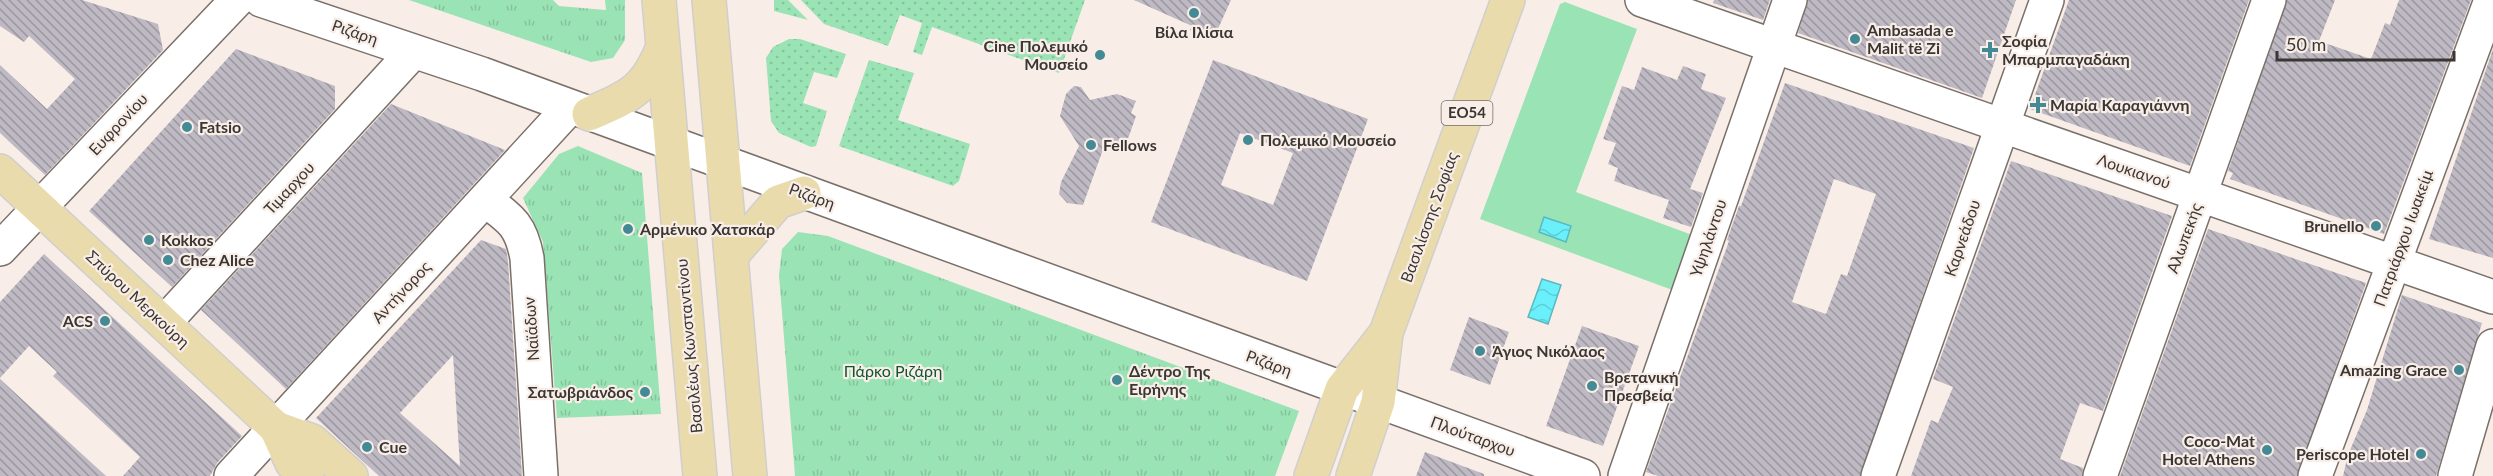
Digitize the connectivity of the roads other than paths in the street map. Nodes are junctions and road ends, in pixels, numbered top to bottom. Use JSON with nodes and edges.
{"nodes":[{"id":1,"x":237,"y":0,"type":"edge"},
{"id":2,"x":261,"y":0,"type":"edge"},
{"id":3,"x":659,"y":0,"type":"edge"},
{"id":4,"x":710,"y":0,"type":"edge"},
{"id":5,"x":1508,"y":0,"type":"edge"},
{"id":6,"x":1642,"y":0,"type":"edge"},
{"id":7,"x":1790,"y":0,"type":"edge"},
{"id":8,"x":2047,"y":0,"type":"edge"},
{"id":9,"x":2269,"y":0,"type":"edge"},
{"id":10,"x":2491,"y":0,"type":"edge"},
{"id":11,"x":1774,"y":46,"type":"junction"},
{"id":12,"x":663,"y":47,"type":"junction"},
{"id":13,"x":413,"y":52,"type":"junction"},
{"id":14,"x":579,"y":111,"type":"junction"},
{"id":15,"x":2002,"y":126,"type":"junction"},
{"id":16,"x":671,"y":144,"type":"junction"},
{"id":17,"x":723,"y":163,"type":"junction"},
{"id":18,"x":0,"y":171,"type":"edge"},
{"id":19,"x":804,"y":193,"type":"junction"},
{"id":20,"x":2200,"y":194,"type":"junction"},
{"id":21,"x":485,"y":200,"type":"junction"},
{"id":22,"x":39,"y":208,"type":"junction"},
{"id":23,"x":0,"y":249,"type":"edge"},
{"id":24,"x":731,"y":255,"type":"junction"},
{"id":25,"x":2394,"y":262,"type":"junction"},
{"id":26,"x":2493,"y":297,"type":"edge"},
{"id":27,"x":164,"y":323,"type":"junction"},
{"id":28,"x":2493,"y":346,"type":"edge"},
{"id":29,"x":1361,"y":396,"type":"junction"},
{"id":30,"x":276,"y":428,"type":"junction"},
{"id":31,"x":231,"y":476,"type":"edge"},
{"id":32,"x":307,"y":476,"type":"edge"},
{"id":33,"x":351,"y":476,"type":"edge"},
{"id":34,"x":541,"y":476,"type":"edge"},
{"id":35,"x":700,"y":476,"type":"edge"},
{"id":36,"x":750,"y":476,"type":"edge"},
{"id":37,"x":1311,"y":476,"type":"edge"},
{"id":38,"x":1353,"y":476,"type":"edge"},
{"id":39,"x":1583,"y":476,"type":"edge"},
{"id":40,"x":1625,"y":476,"type":"edge"},
{"id":41,"x":1878,"y":476,"type":"edge"},
{"id":42,"x":2100,"y":476,"type":"edge"},
{"id":43,"x":2315,"y":476,"type":"edge"},
{"id":44,"x":2455,"y":476,"type":"edge"}],
"edges":[{"from":1,"to":22,"type":"street","name":"Ευφρονίου"},
{"from":2,"to":13,"type":"street","name":"Ριζάρη"},
{"from":3,"to":12,"type":"main road","name":"Βασιλέως Κωνσταντίνου"},
{"from":4,"to":17,"type":"main road"},
{"from":5,"to":29,"type":"main road","name":"Βασιλίσσης Σοφίας","number":"ΕΟ54"},
{"from":6,"to":11,"type":"street","name":"Λουκιανού"},
{"from":7,"to":11,"type":"street","name":"Υψηλάντου"},
{"from":8,"to":15,"type":"street","name":"Καρνεάδου"},
{"from":9,"to":20,"type":"street","name":"Αλωπεκής"},
{"from":10,"to":25,"type":"street","name":"Πατριάρχου Ιωακείμ"},
{"from":11,"to":15,"type":"street","name":"Λουκιανού"},
{"from":11,"to":40,"type":"street","name":"Υψηλάντου"},
{"from":12,"to":14,"type":"main road"},
{"from":12,"to":16,"type":"main road","name":"Βασιλέως Κωνσταντίνου"},
{"from":13,"to":14,"type":"street","name":"Ριζάρη"},
{"from":13,"to":27,"type":"street","name":"Τιμαρχου"},
{"from":14,"to":16,"type":"street","name":"Ριζάρη"},
{"from":14,"to":21,"type":"street","name":"Αντήνορος"},
{"from":15,"to":20,"type":"street","name":"Λουκιανού"},
{"from":15,"to":41,"type":"street","name":"Καρνεάδου"},
{"from":16,"to":17,"type":"street","name":"Ριζάρη"},
{"from":16,"to":35,"type":"main road","name":"Βασιλέως Κωνσταντίνου"},
{"from":17,"to":19,"type":"street","name":"Ριζάρη"},
{"from":17,"to":24,"type":"main road"},
{"from":18,"to":22,"type":"main road","name":"Σπύρου Μερκούρη"},
{"from":19,"to":24,"type":"main road"},
{"from":19,"to":29,"type":"street","name":"Ριζάρη"},
{"from":20,"to":25,"type":"street","name":"Λουκιανού"},
{"from":20,"to":42,"type":"street","name":"Αλωπεκής"},
{"from":21,"to":30,"type":"street","name":"Αντήνορος"},
{"from":21,"to":34,"type":"street","name":"Ναϊάδων"},
{"from":22,"to":23,"type":"street","name":"Ευφρονίου"},
{"from":22,"to":27,"type":"main road","name":"Σπύρου Μερκούρη"},
{"from":24,"to":36,"type":"main road"},
{"from":25,"to":26,"type":"street","name":"Λουκιανού"},
{"from":25,"to":43,"type":"street","name":"Πατριάρχου Ιωακείμ"},
{"from":27,"to":30,"type":"main road","name":"Σπύρου Μερκούρη"},
{"from":28,"to":44,"type":"street"},
{"from":29,"to":37,"type":"main road","name":"Βασιλίσσης Σοφίας","number":"ΕΟ54"},
{"from":29,"to":38,"type":"main road","name":"Βασιλίσσης Σοφίας","number":"ΕΟ54"},
{"from":29,"to":39,"type":"street","name":"Πλούταρχου"},
{"from":30,"to":31,"type":"street","name":"Αντήνορος"},
{"from":30,"to":32,"type":"main road","name":"Σπύρου Μερκούρη"},
{"from":30,"to":33,"type":"main road","name":"Σπύρου Μερκούρη"}]}
